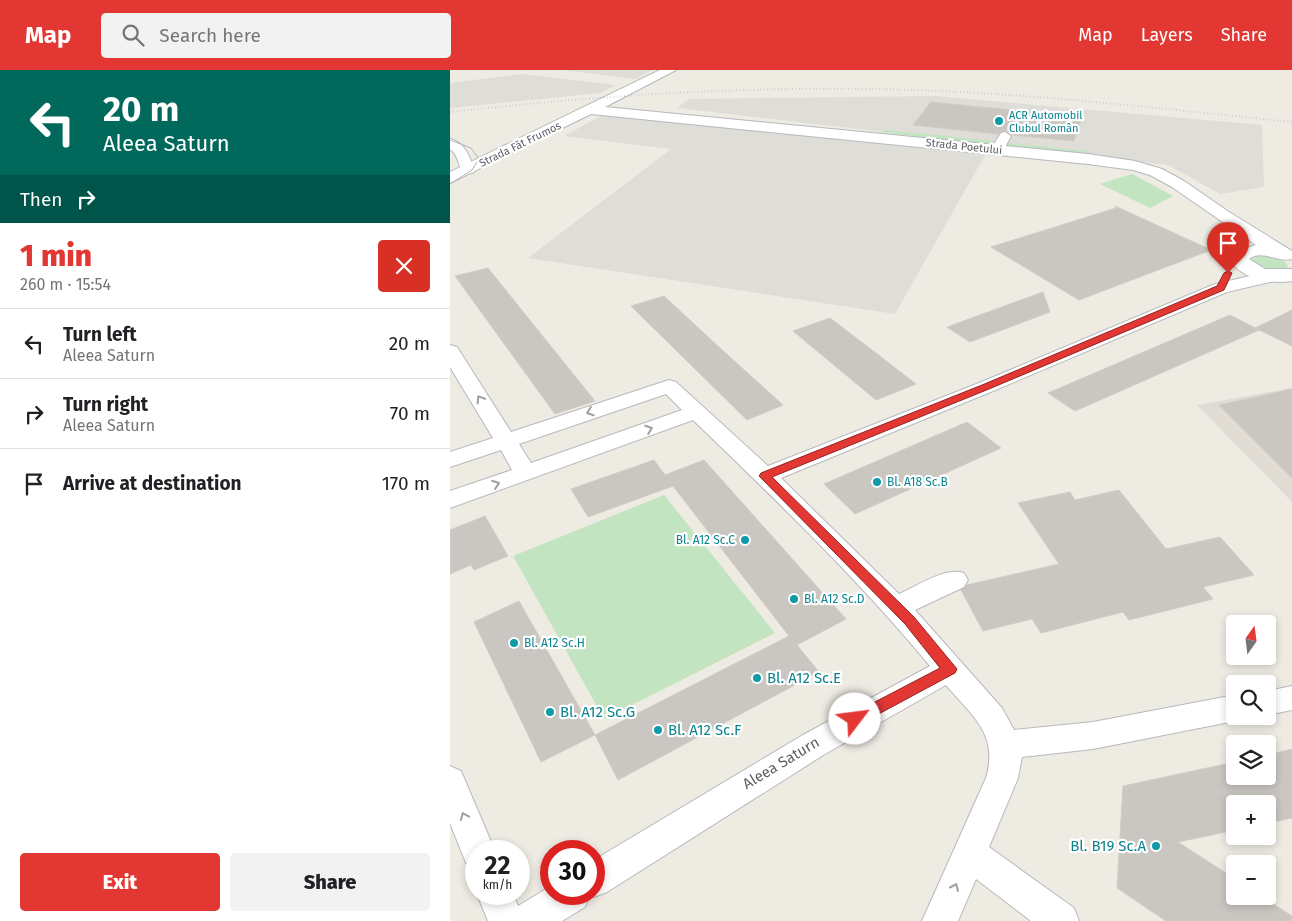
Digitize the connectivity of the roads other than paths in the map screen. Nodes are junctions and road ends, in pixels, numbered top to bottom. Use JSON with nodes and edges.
{"nodes":[{"id":1,"x":670,"y":70,"type":"edge"},
{"id":2,"x":626,"y":92,"type":"junction"},
{"id":3,"x":590,"y":110,"type":"junction"},
{"id":4,"x":692,"y":118,"type":"junction"},
{"id":5,"x":1004,"y":136,"type":"dead end"},
{"id":6,"x":450,"y":143,"type":"edge"},
{"id":7,"x":997,"y":150,"type":"junction"},
{"id":8,"x":468,"y":170,"type":"junction"},
{"id":9,"x":450,"y":178,"type":"edge"},
{"id":10,"x":1223,"y":216,"type":"junction"},
{"id":11,"x":1288,"y":256,"type":"edge"},
{"id":12,"x":1240,"y":258,"type":"junction"},
{"id":13,"x":1283,"y":277,"type":"edge"},
{"id":14,"x":1221,"y":288,"type":"junction"},
{"id":15,"x":450,"y":350,"type":"edge"},
{"id":16,"x":696,"y":412,"type":"junction"},
{"id":17,"x":506,"y":440,"type":"junction"},
{"id":18,"x":450,"y":460,"type":"edge"},
{"id":19,"x":526,"y":473,"type":"junction"},
{"id":20,"x":765,"y":476,"type":"junction"},
{"id":21,"x":450,"y":500,"type":"edge"},
{"id":22,"x":955,"y":580,"type":"dead end"},
{"id":23,"x":895,"y":608,"type":"junction"},
{"id":24,"x":950,"y":669,"type":"junction"},
{"id":25,"x":1292,"y":698,"type":"edge"},
{"id":26,"x":1276,"y":701,"type":"edge"},
{"id":27,"x":1226,"y":710,"type":"edge"},
{"id":28,"x":1006,"y":744,"type":"junction"},
{"id":29,"x":450,"y":781,"type":"edge"},
{"id":30,"x":474,"y":840,"type":"edge"},
{"id":31,"x":971,"y":854,"type":"junction"},
{"id":32,"x":605,"y":873,"type":"edge"},
{"id":33,"x":499,"y":905,"type":"edge"},
{"id":34,"x":554,"y":905,"type":"edge"},
{"id":35,"x":506,"y":921,"type":"edge"},
{"id":36,"x":528,"y":921,"type":"edge"},
{"id":37,"x":940,"y":921,"type":"edge"},
{"id":38,"x":1062,"y":921,"type":"edge"}],
"edges":[{"from":1,"to":2,"type":"street"},
{"from":2,"to":3,"type":"street"},
{"from":2,"to":4,"type":"street","name":"Strada Poetului"},
{"from":3,"to":4,"type":"street","name":"Strada Poetului"},
{"from":3,"to":8,"type":"street","name":"Strada Făt Frumos"},
{"from":4,"to":7,"type":"street","name":"Strada Poetului"},
{"from":5,"to":7,"type":"street"},
{"from":6,"to":8,"type":"street"},
{"from":7,"to":10,"type":"street","name":"Strada Poetului"},
{"from":8,"to":9,"type":"street","name":"Strada Făt Frumos"},
{"from":10,"to":11,"type":"street","name":"Strada Poetului"},
{"from":10,"to":12,"type":"street","name":"Strada Poetului"},
{"from":11,"to":12,"type":"street","name":"Strada Poetului"},
{"from":12,"to":13,"type":"street"},
{"from":12,"to":14,"type":"street"},
{"from":13,"to":14,"type":"street"},
{"from":14,"to":20,"type":"street"},
{"from":17,"to":15,"type":"street","one_way":true},
{"from":16,"to":17,"type":"street","one_way":true},
{"from":19,"to":16,"type":"street","one_way":true},
{"from":16,"to":20,"type":"street"},
{"from":17,"to":18,"type":"street"},
{"from":17,"to":19,"type":"street"},
{"from":21,"to":19,"type":"street","one_way":true},
{"from":20,"to":23,"type":"street"},
{"from":22,"to":23,"type":"street"},
{"from":23,"to":24,"type":"street"},
{"from":24,"to":28,"type":"street"},
{"from":24,"to":32,"type":"street","name":"Aleea Saturn"},
{"from":25,"to":26,"type":"street"},
{"from":27,"to":28,"type":"street"},
{"from":28,"to":31,"type":"street"},
{"from":30,"to":29,"type":"street","one_way":true},
{"from":37,"to":31,"type":"street","one_way":true},
{"from":31,"to":38,"type":"street"},
{"from":33,"to":35,"type":"street"},
{"from":34,"to":36,"type":"street"}]}
